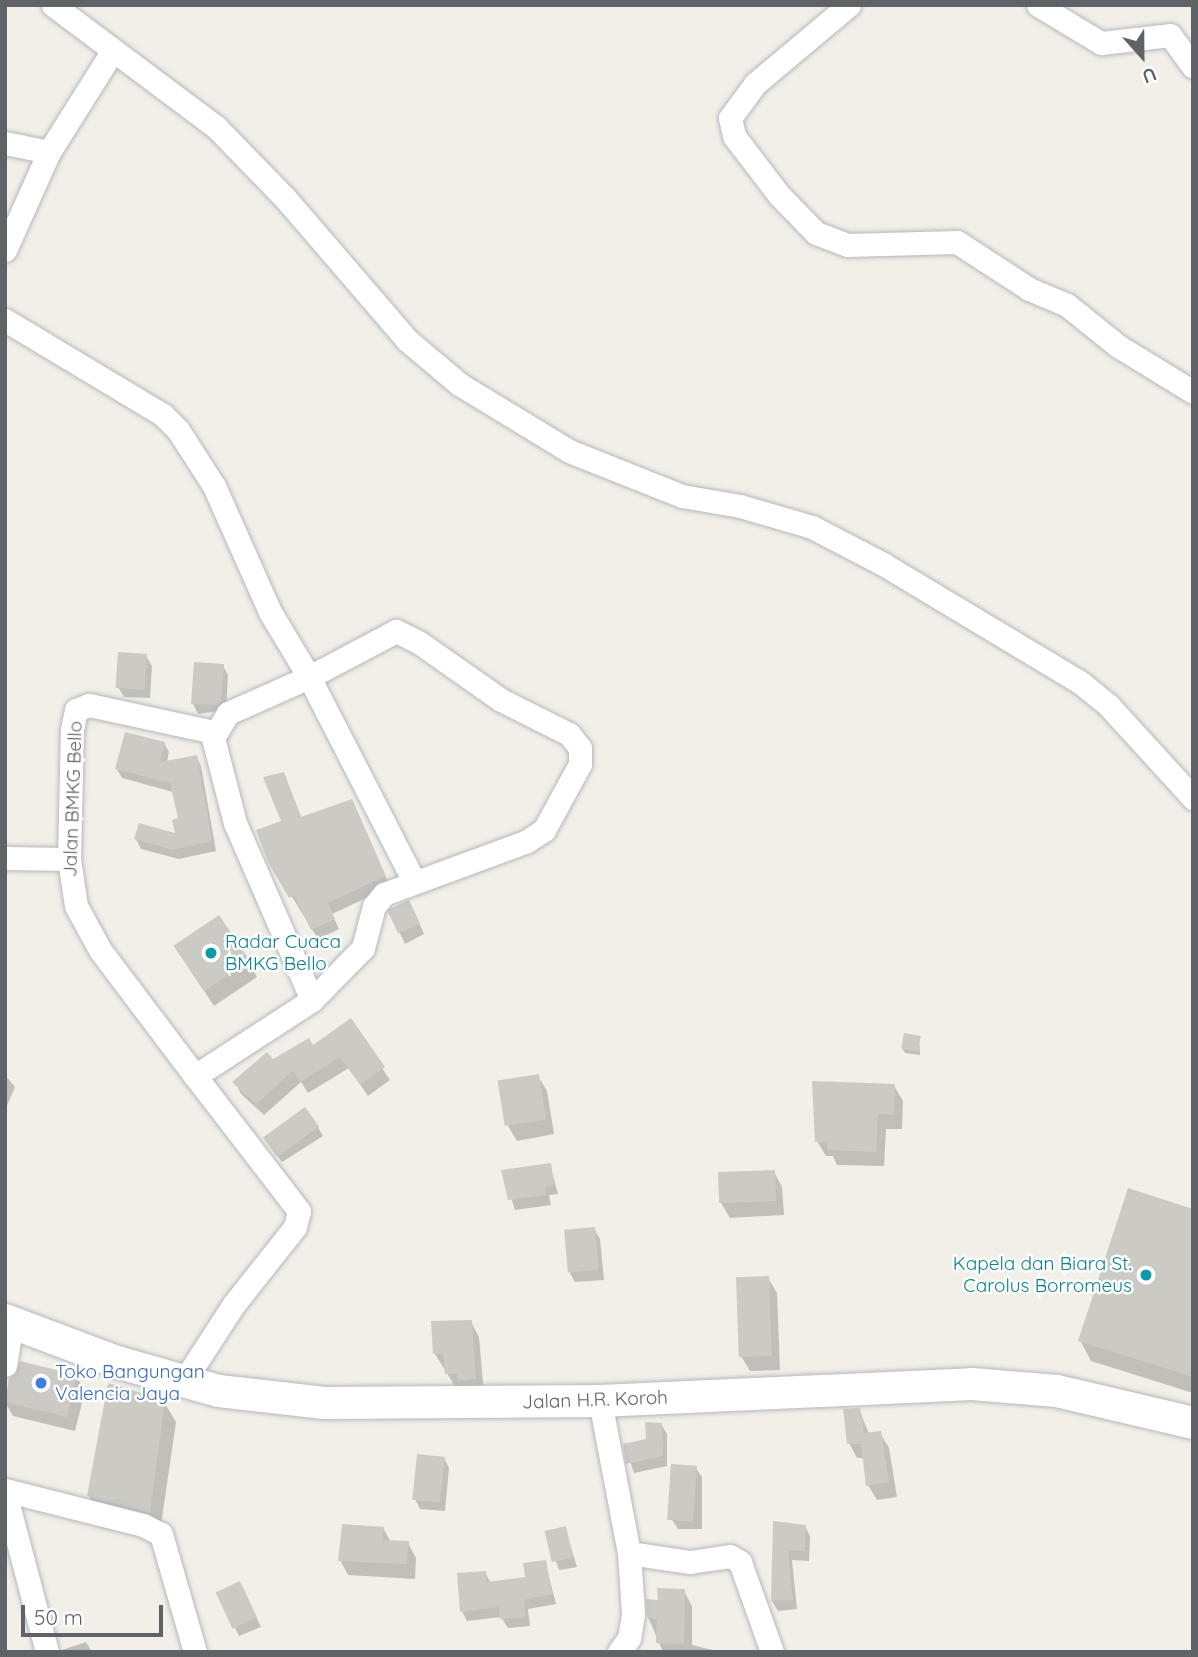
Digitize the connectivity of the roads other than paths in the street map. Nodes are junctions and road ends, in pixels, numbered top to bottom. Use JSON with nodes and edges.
{"nodes":[{"id":1,"x":53,"y":5,"type":"edge"},
{"id":2,"x":849,"y":5,"type":"edge"},
{"id":3,"x":1038,"y":5,"type":"edge"},
{"id":4,"x":112,"y":52,"type":"junction"},
{"id":5,"x":1193,"y":67,"type":"edge"},
{"id":6,"x":5,"y":143,"type":"edge"},
{"id":7,"x":48,"y":152,"type":"junction"},
{"id":8,"x":5,"y":250,"type":"edge"},
{"id":9,"x":5,"y":320,"type":"edge"},
{"id":10,"x":1193,"y":392,"type":"edge"},
{"id":11,"x":309,"y":677,"type":"junction"},
{"id":12,"x":214,"y":732,"type":"junction"},
{"id":13,"x":1193,"y":798,"type":"edge"},
{"id":14,"x":5,"y":858,"type":"edge"},
{"id":15,"x":69,"y":859,"type":"junction"},
{"id":16,"x":414,"y":881,"type":"junction"},
{"id":17,"x":312,"y":1000,"type":"junction"},
{"id":18,"x":195,"y":1076,"type":"junction"},
{"id":19,"x":9,"y":1321,"type":"edge"},
{"id":20,"x":5,"y":1365,"type":"edge"},
{"id":21,"x":184,"y":1381,"type":"junction"},
{"id":22,"x":600,"y":1401,"type":"junction"},
{"id":23,"x":1193,"y":1423,"type":"edge"},
{"id":24,"x":5,"y":1492,"type":"edge"},
{"id":25,"x":629,"y":1553,"type":"junction"},
{"id":26,"x":47,"y":1652,"type":"edge"},
{"id":27,"x":195,"y":1652,"type":"edge"},
{"id":28,"x":619,"y":1652,"type":"edge"},
{"id":29,"x":772,"y":1652,"type":"edge"}],
"edges":[{"from":1,"to":4,"type":"street"},
{"from":2,"to":10,"type":"street"},
{"from":3,"to":5,"type":"street"},
{"from":4,"to":7,"type":"street"},
{"from":4,"to":13,"type":"street"},
{"from":6,"to":7,"type":"street"},
{"from":7,"to":8,"type":"street"},
{"from":9,"to":11,"type":"street"},
{"from":11,"to":12,"type":"street"},
{"from":11,"to":16,"type":"street"},
{"from":11,"to":16,"type":"street"},
{"from":12,"to":15,"type":"street","name":"Jalan BMKG Bello"},
{"from":12,"to":17,"type":"street"},
{"from":14,"to":15,"type":"street"},
{"from":15,"to":18,"type":"street","name":"Jalan BMKG Bello"},
{"from":16,"to":17,"type":"street"},
{"from":17,"to":18,"type":"street"},
{"from":18,"to":21,"type":"street","name":"Jalan BMKG Bello"},
{"from":19,"to":20,"type":"street"},
{"from":19,"to":21,"type":"main road","name":"Jalan H.R. Koroh"},
{"from":21,"to":22,"type":"main road","name":"Jalan H.R. Koroh"},
{"from":22,"to":23,"type":"main road","name":"Jalan H.R. Koroh"},
{"from":22,"to":25,"type":"street"},
{"from":24,"to":26,"type":"street"},
{"from":24,"to":27,"type":"street"},
{"from":25,"to":28,"type":"street"},
{"from":25,"to":29,"type":"street"}]}
